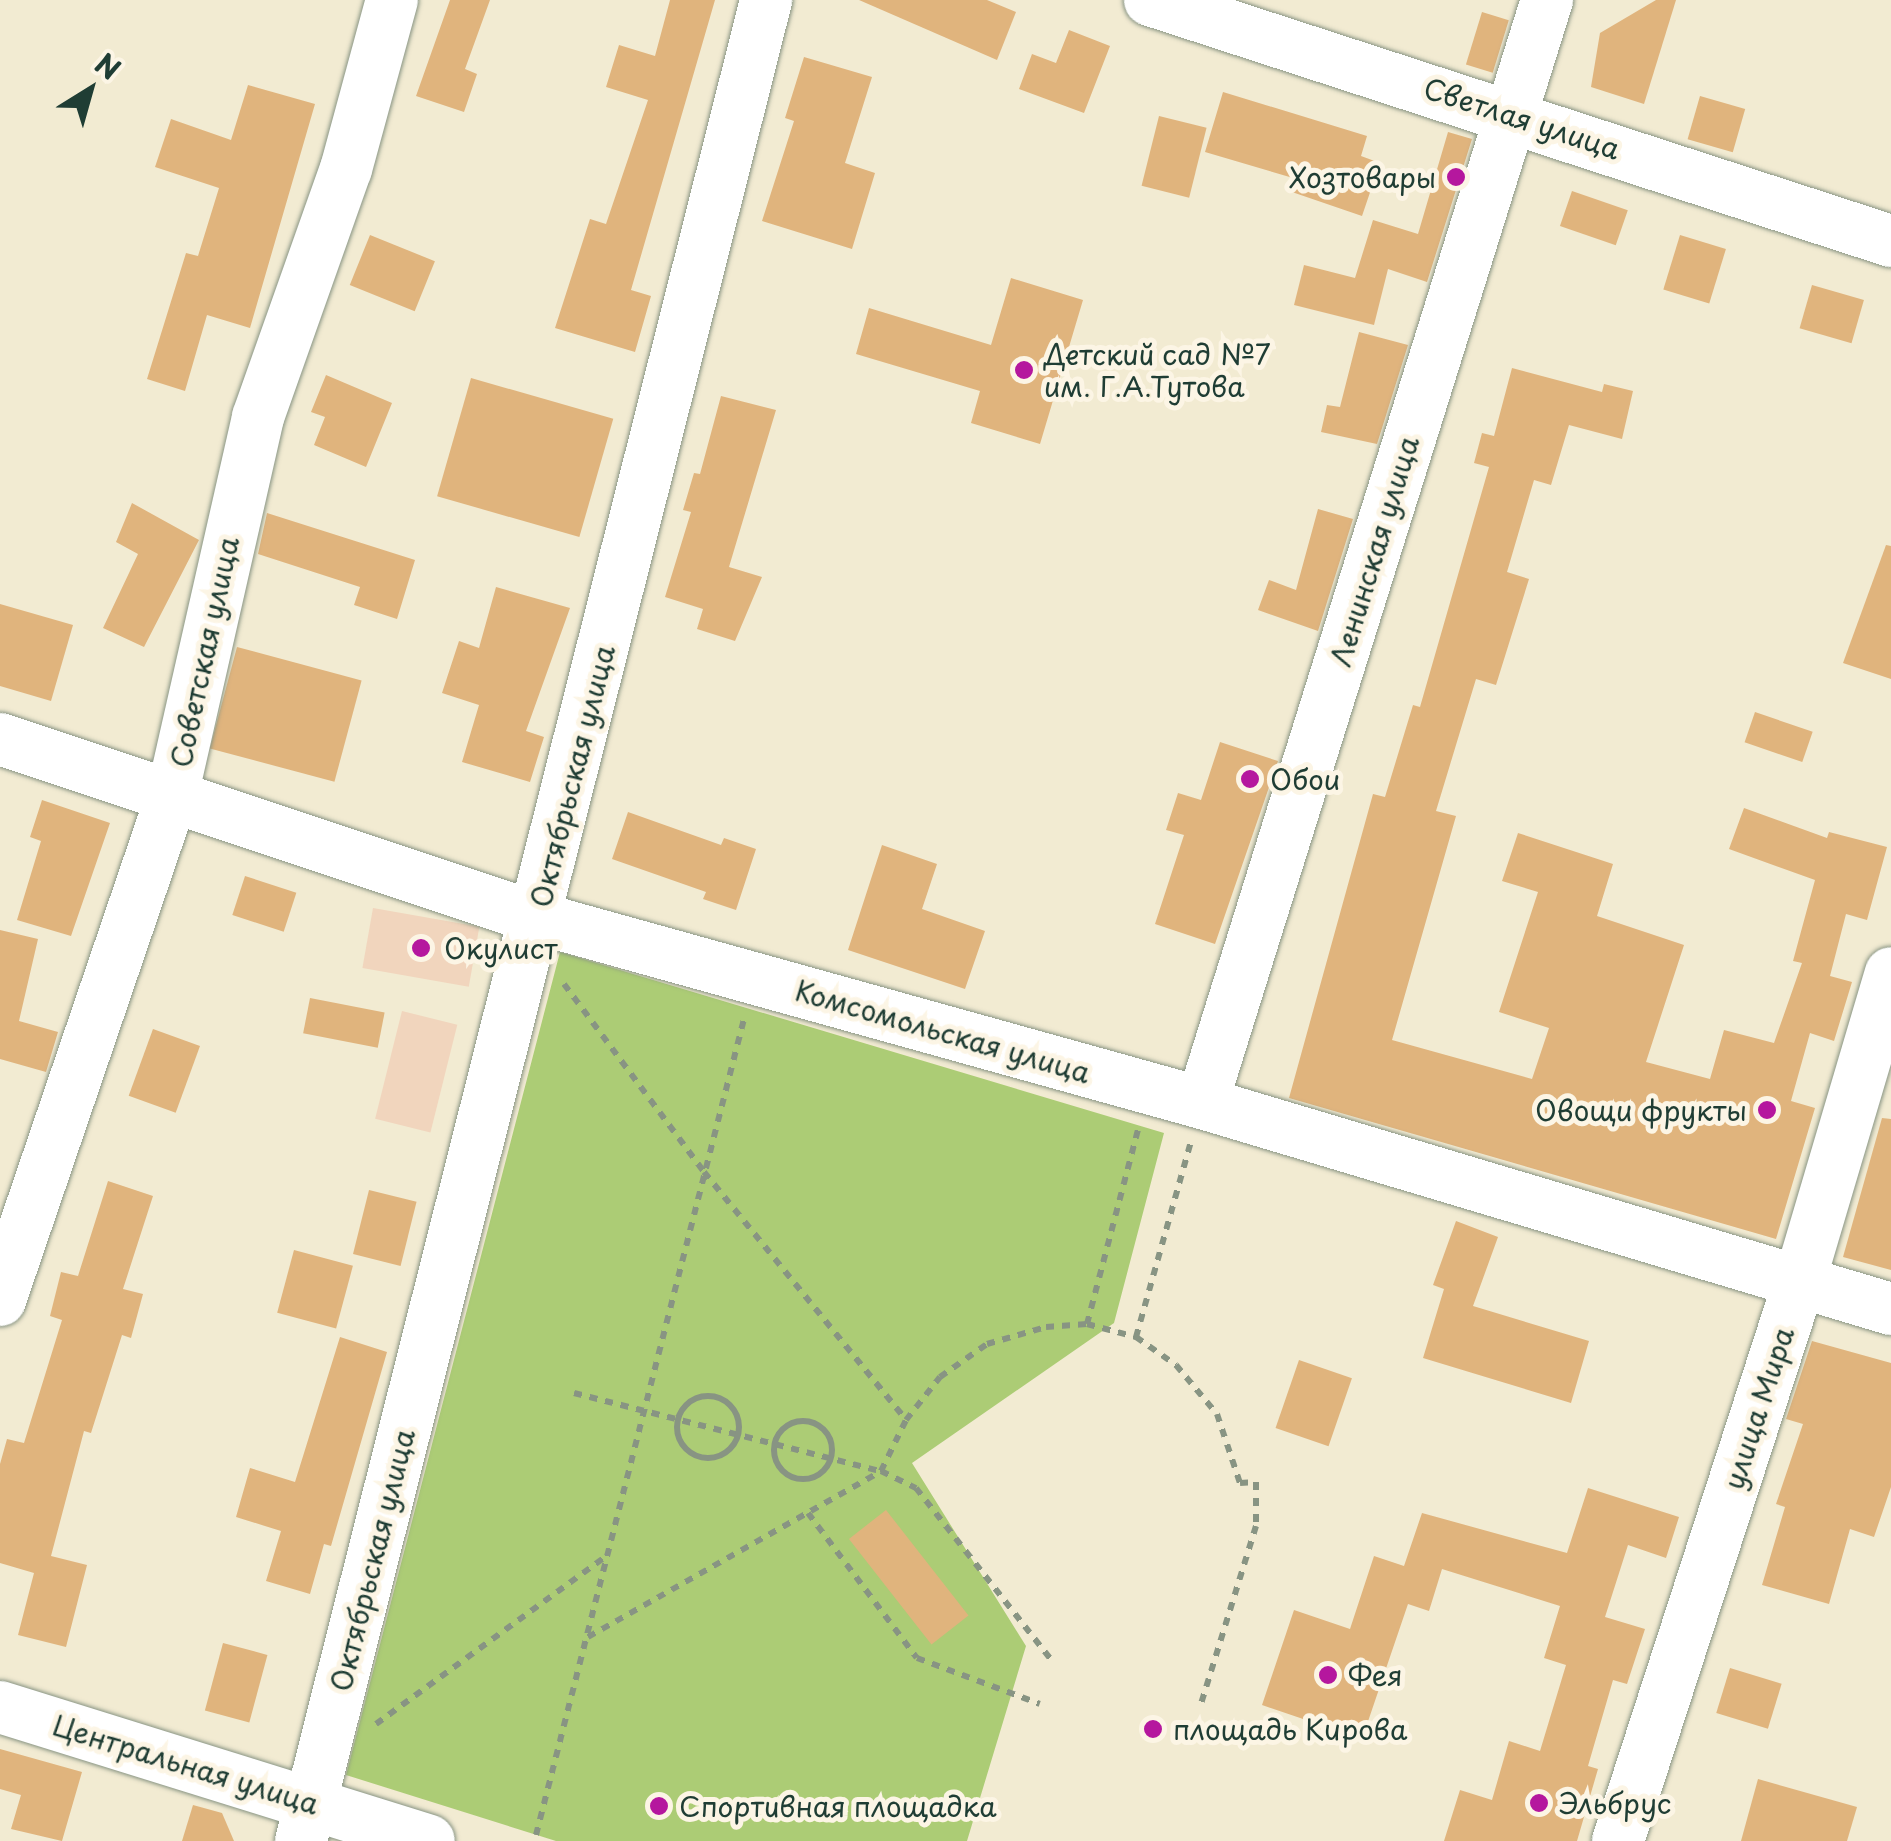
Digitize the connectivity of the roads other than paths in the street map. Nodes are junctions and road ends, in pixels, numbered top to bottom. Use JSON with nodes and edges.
{"nodes":[{"id":1,"x":392,"y":0,"type":"edge"},
{"id":2,"x":766,"y":0,"type":"edge"},
{"id":3,"x":1150,"y":0,"type":"edge"},
{"id":4,"x":1546,"y":0,"type":"edge"},
{"id":5,"x":1510,"y":112,"type":"junction"},
{"id":6,"x":1891,"y":241,"type":"edge"},
{"id":7,"x":0,"y":740,"type":"edge"},
{"id":8,"x":172,"y":796,"type":"junction"},
{"id":9,"x":536,"y":918,"type":"junction"},
{"id":10,"x":1891,"y":973,"type":"edge"},
{"id":11,"x":1202,"y":1102,"type":"junction"},
{"id":12,"x":1800,"y":1283,"type":"junction"},
{"id":13,"x":0,"y":1300,"type":"edge"},
{"id":14,"x":1891,"y":1309,"type":"edge"},
{"id":15,"x":0,"y":1707,"type":"edge"},
{"id":16,"x":306,"y":1822,"type":"edge"},
{"id":17,"x":429,"y":1841,"type":"edge"},
{"id":18,"x":1618,"y":1841,"type":"edge"}],
"edges":[{"from":1,"to":8,"type":"street","name":"Советская улица"},
{"from":2,"to":9,"type":"street","name":"Октябрьская улица"},
{"from":3,"to":5,"type":"street","name":"Светлая улица"},
{"from":4,"to":5,"type":"street","name":"Ленинская улица"},
{"from":5,"to":6,"type":"street","name":"Светлая улица"},
{"from":5,"to":11,"type":"street","name":"Ленинская улица"},
{"from":7,"to":8,"type":"street","name":"Комсомольская улица"},
{"from":8,"to":9,"type":"street","name":"Комсомольская улица"},
{"from":8,"to":13,"type":"street","name":"Советская улица"},
{"from":9,"to":11,"type":"street","name":"Комсомольская улица"},
{"from":9,"to":16,"type":"street","name":"Октябрьская улица"},
{"from":10,"to":12,"type":"street","name":"улица Мира"},
{"from":11,"to":12,"type":"street","name":"Комсомольская улица"},
{"from":12,"to":14,"type":"street","name":"Комсомольская улица"},
{"from":12,"to":18,"type":"street","name":"улица Мира"},
{"from":15,"to":16,"type":"street","name":"Центральная улица"},
{"from":16,"to":17,"type":"street","name":"Центральная улица"}]}
